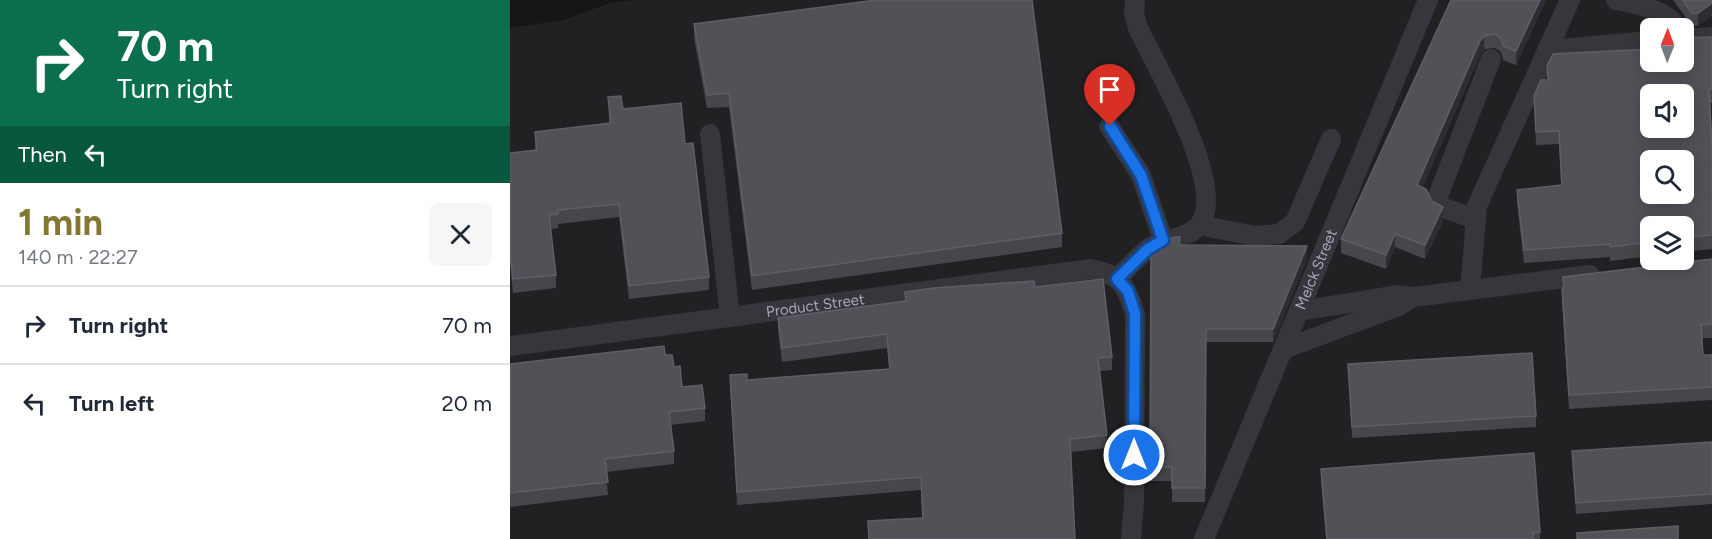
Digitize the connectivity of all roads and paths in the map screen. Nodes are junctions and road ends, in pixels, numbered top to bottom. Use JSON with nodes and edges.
{"nodes":[{"id":1,"x":1135,"y":0,"type":"edge"},
{"id":2,"x":1428,"y":0,"type":"edge"},
{"id":3,"x":1570,"y":0,"type":"edge"},
{"id":4,"x":1616,"y":0,"type":"edge"},
{"id":5,"x":1669,"y":18,"type":"edge"},
{"id":6,"x":1712,"y":37,"type":"edge"},
{"id":7,"x":1694,"y":38,"type":"edge"},
{"id":8,"x":1640,"y":42,"type":"edge"},
{"id":9,"x":1548,"y":50,"type":"junction"},
{"id":10,"x":1491,"y":59,"type":"dead end"},
{"id":11,"x":1110,"y":126,"type":"dead end"},
{"id":12,"x":710,"y":134,"type":"dead end"},
{"id":13,"x":1331,"y":139,"type":"dead end"},
{"id":14,"x":1475,"y":219,"type":"junction"},
{"id":15,"x":1199,"y":225,"type":"junction"},
{"id":16,"x":1163,"y":240,"type":"junction"},
{"id":17,"x":1608,"y":273,"type":"edge"},
{"id":18,"x":1117,"y":279,"type":"junction"},
{"id":19,"x":1470,"y":290,"type":"junction"},
{"id":20,"x":1414,"y":297,"type":"junction"},
{"id":21,"x":1300,"y":311,"type":"junction"},
{"id":22,"x":730,"y":317,"type":"junction"},
{"id":23,"x":510,"y":346,"type":"edge"},
{"id":24,"x":1284,"y":349,"type":"junction"},
{"id":25,"x":1131,"y":539,"type":"edge"},
{"id":26,"x":1204,"y":539,"type":"edge"}],
"edges":[{"from":1,"to":15,"type":"street"},
{"from":2,"to":21,"type":"street","name":"Melck Street"},
{"from":3,"to":9,"type":"street"},
{"from":4,"to":5,"type":"street"},
{"from":6,"to":7,"type":"street"},
{"from":8,"to":9,"type":"street"},
{"from":9,"to":14,"type":"street"},
{"from":10,"to":14,"type":"street"},
{"from":11,"to":16,"type":"street"},
{"from":12,"to":22,"type":"street"},
{"from":13,"to":15,"type":"street"},
{"from":14,"to":19,"type":"street"},
{"from":15,"to":16,"type":"street"},
{"from":16,"to":18,"type":"street"},
{"from":17,"to":19,"type":"street"},
{"from":18,"to":22,"type":"street","name":"Product Street"},
{"from":18,"to":25,"type":"street"},
{"from":19,"to":20,"type":"street"},
{"from":20,"to":21,"type":"street"},
{"from":20,"to":24,"type":"street"},
{"from":21,"to":24,"type":"street","name":"Melck Street"},
{"from":22,"to":23,"type":"street","name":"Product Street"},
{"from":24,"to":26,"type":"street","name":"Melck Street"}]}
